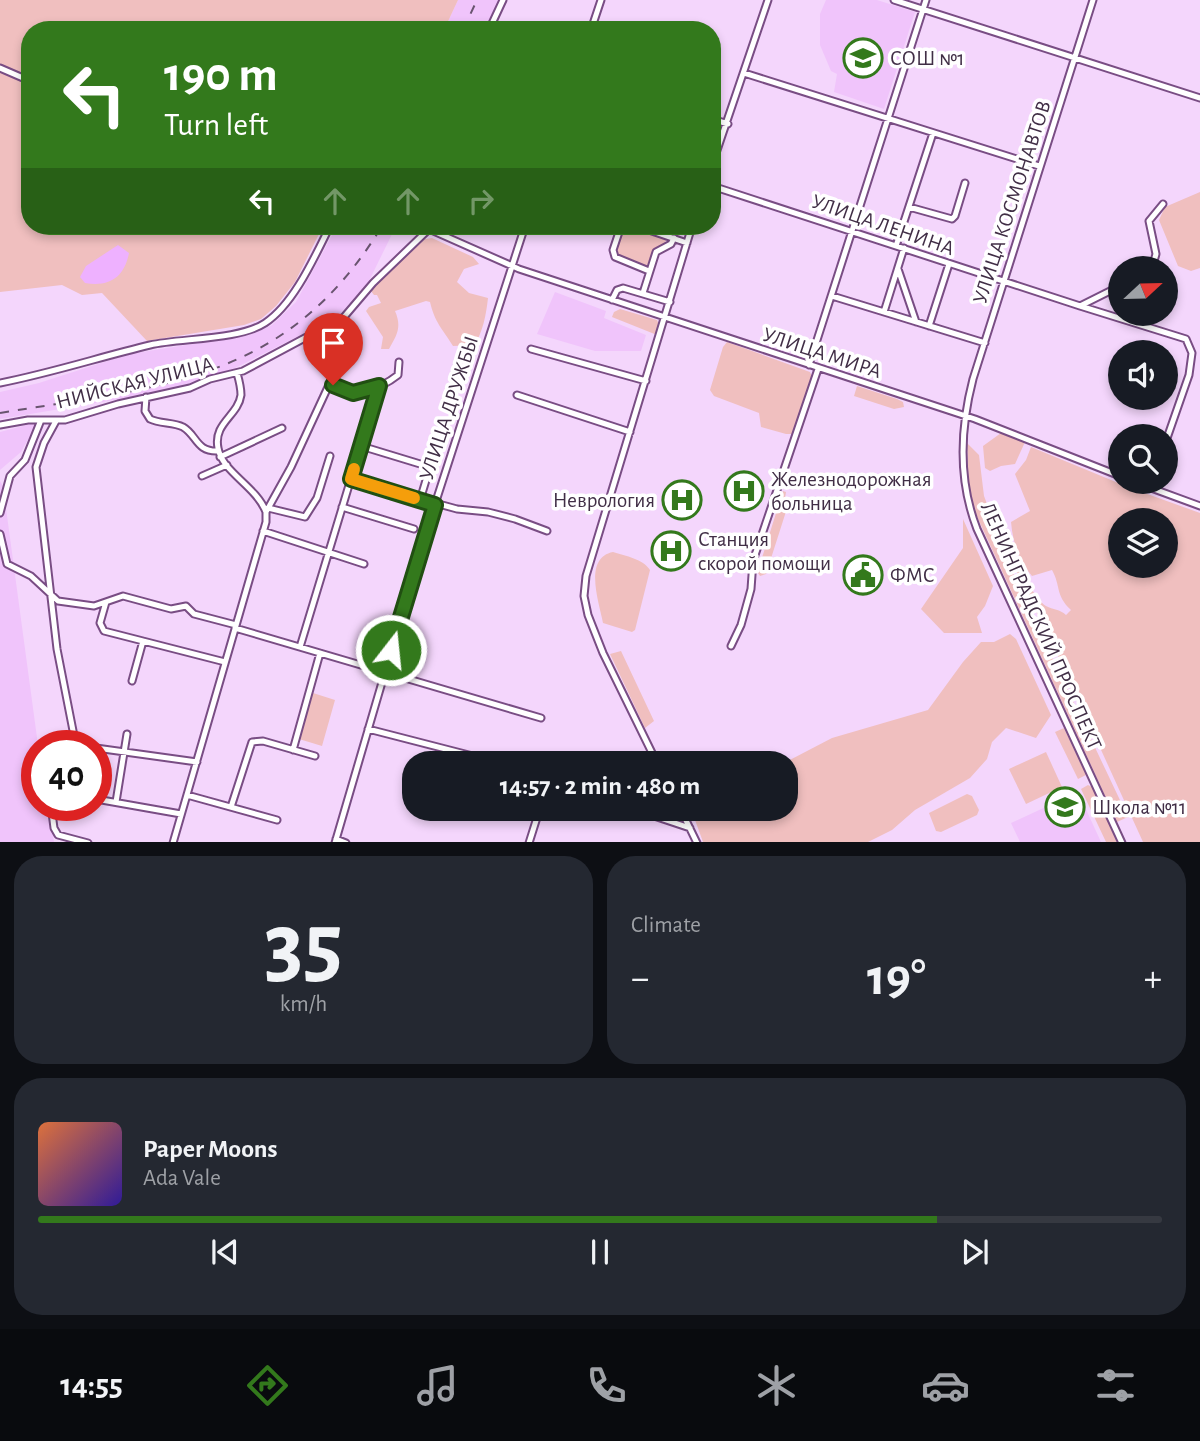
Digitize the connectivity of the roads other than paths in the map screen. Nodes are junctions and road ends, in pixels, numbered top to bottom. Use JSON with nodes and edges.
{"nodes":[{"id":1,"x":503,"y":0,"type":"edge"},
{"id":2,"x":601,"y":0,"type":"edge"},
{"id":3,"x":768,"y":0,"type":"edge"},
{"id":4,"x":894,"y":0,"type":"edge"},
{"id":5,"x":926,"y":0,"type":"edge"},
{"id":6,"x":1093,"y":0,"type":"edge"},
{"id":7,"x":923,"y":9,"type":"junction"},
{"id":8,"x":493,"y":21,"type":"edge"},
{"id":9,"x":594,"y":21,"type":"edge"},
{"id":10,"x":1074,"y":58,"type":"junction"},
{"id":11,"x":0,"y":68,"type":"edge"},
{"id":12,"x":744,"y":73,"type":"junction"},
{"id":13,"x":21,"y":77,"type":"edge"},
{"id":14,"x":1200,"y":98,"type":"edge"},
{"id":15,"x":890,"y":119,"type":"junction"},
{"id":16,"x":721,"y":122,"type":"edge"},
{"id":17,"x":728,"y":124,"type":"junction"},
{"id":18,"x":933,"y":133,"type":"junction"},
{"id":19,"x":721,"y":142,"type":"edge"},
{"id":20,"x":1039,"y":166,"type":"junction"},
{"id":21,"x":965,"y":183,"type":"dead end"},
{"id":22,"x":721,"y":189,"type":"edge"},
{"id":23,"x":1163,"y":204,"type":"dead end"},
{"id":24,"x":909,"y":206,"type":"junction"},
{"id":25,"x":852,"y":230,"type":"junction"},
{"id":26,"x":325,"y":235,"type":"edge"},
{"id":27,"x":422,"y":235,"type":"edge"},
{"id":28,"x":444,"y":235,"type":"edge"},
{"id":29,"x":522,"y":235,"type":"edge"},
{"id":30,"x":618,"y":235,"type":"edge"},
{"id":31,"x":665,"y":235,"type":"edge"},
{"id":32,"x":689,"y":235,"type":"edge"},
{"id":33,"x":674,"y":238,"type":"junction"},
{"id":34,"x":687,"y":243,"type":"junction"},
{"id":35,"x":896,"y":246,"type":"junction"},
{"id":36,"x":904,"y":248,"type":"junction"},
{"id":37,"x":1155,"y":256,"type":"edge"},
{"id":38,"x":949,"y":264,"type":"junction"},
{"id":39,"x":511,"y":266,"type":"junction"},
{"id":40,"x":898,"y":270,"type":"junction"},
{"id":41,"x":649,"y":271,"type":"junction"},
{"id":42,"x":1003,"y":281,"type":"junction"},
{"id":43,"x":1108,"y":292,"type":"edge"},
{"id":44,"x":642,"y":293,"type":"junction"},
{"id":45,"x":832,"y":296,"type":"junction"},
{"id":46,"x":612,"y":300,"type":"junction"},
{"id":47,"x":670,"y":302,"type":"junction"},
{"id":48,"x":1080,"y":306,"type":"junction"},
{"id":49,"x":637,"y":308,"type":"junction"},
{"id":50,"x":884,"y":312,"type":"junction"},
{"id":51,"x":666,"y":318,"type":"junction"},
{"id":52,"x":916,"y":322,"type":"junction"},
{"id":53,"x":929,"y":326,"type":"junction"},
{"id":54,"x":985,"y":343,"type":"junction"},
{"id":55,"x":531,"y":349,"type":"dead end"},
{"id":56,"x":399,"y":362,"type":"dead end"},
{"id":57,"x":809,"y":365,"type":"junction"},
{"id":58,"x":818,"y":369,"type":"junction"},
{"id":59,"x":237,"y":373,"type":"junction"},
{"id":60,"x":646,"y":381,"type":"junction"},
{"id":61,"x":0,"y":383,"type":"edge"},
{"id":62,"x":379,"y":386,"type":"junction"},
{"id":63,"x":517,"y":395,"type":"dead end"},
{"id":64,"x":146,"y":397,"type":"junction"},
{"id":65,"x":964,"y":415,"type":"junction"},
{"id":66,"x":41,"y":421,"type":"junction"},
{"id":67,"x":56,"y":421,"type":"junction"},
{"id":68,"x":1172,"y":424,"type":"edge"},
{"id":69,"x":0,"y":425,"type":"edge"},
{"id":70,"x":282,"y":428,"type":"dead end"},
{"id":71,"x":630,"y":432,"type":"junction"},
{"id":72,"x":361,"y":446,"type":"junction"},
{"id":73,"x":219,"y":454,"type":"junction"},
{"id":74,"x":330,"y":456,"type":"dead end"},
{"id":75,"x":227,"y":465,"type":"junction"},
{"id":76,"x":1108,"y":471,"type":"edge"},
{"id":77,"x":202,"y":476,"type":"dead end"},
{"id":78,"x":351,"y":479,"type":"junction"},
{"id":79,"x":1166,"y":494,"type":"edge"},
{"id":80,"x":421,"y":500,"type":"junction"},
{"id":81,"x":435,"y":504,"type":"junction"},
{"id":82,"x":1200,"y":506,"type":"edge"},
{"id":83,"x":342,"y":507,"type":"junction"},
{"id":84,"x":267,"y":510,"type":"junction"},
{"id":85,"x":0,"y":513,"type":"edge"},
{"id":86,"x":414,"y":528,"type":"dead end"},
{"id":87,"x":263,"y":531,"type":"junction"},
{"id":88,"x":547,"y":531,"type":"dead end"},
{"id":89,"x":0,"y":535,"type":"edge"},
{"id":90,"x":328,"y":553,"type":"junction"},
{"id":91,"x":364,"y":564,"type":"dead end"},
{"id":92,"x":50,"y":595,"type":"junction"},
{"id":93,"x":106,"y":602,"type":"junction"},
{"id":94,"x":235,"y":627,"type":"junction"},
{"id":95,"x":143,"y":641,"type":"junction"},
{"id":96,"x":731,"y":646,"type":"dead end"},
{"id":97,"x":300,"y":647,"type":"junction"},
{"id":98,"x":320,"y":653,"type":"junction"},
{"id":99,"x":225,"y":662,"type":"junction"},
{"id":100,"x":385,"y":671,"type":"junction"},
{"id":101,"x":132,"y":681,"type":"dead end"},
{"id":102,"x":541,"y":718,"type":"dead end"},
{"id":103,"x":368,"y":729,"type":"junction"},
{"id":104,"x":75,"y":730,"type":"edge"},
{"id":105,"x":127,"y":734,"type":"dead end"},
{"id":106,"x":112,"y":750,"type":"edge"},
{"id":107,"x":293,"y":750,"type":"junction"},
{"id":108,"x":453,"y":751,"type":"edge"},
{"id":109,"x":651,"y":751,"type":"edge"},
{"id":110,"x":124,"y":752,"type":"junction"},
{"id":111,"x":315,"y":756,"type":"dead end"},
{"id":112,"x":197,"y":762,"type":"junction"},
{"id":113,"x":187,"y":795,"type":"junction"},
{"id":114,"x":112,"y":801,"type":"edge"},
{"id":115,"x":116,"y":802,"type":"junction"},
{"id":116,"x":231,"y":807,"type":"junction"},
{"id":117,"x":181,"y":814,"type":"junction"},
{"id":118,"x":276,"y":820,"type":"dead end"},
{"id":119,"x":53,"y":821,"type":"edge"},
{"id":120,"x":536,"y":821,"type":"edge"},
{"id":121,"x":669,"y":821,"type":"edge"},
{"id":122,"x":686,"y":821,"type":"edge"},
{"id":123,"x":690,"y":828,"type":"junction"},
{"id":124,"x":335,"y":841,"type":"edge"},
{"id":125,"x":89,"y":842,"type":"edge"},
{"id":126,"x":173,"y":842,"type":"edge"},
{"id":127,"x":346,"y":842,"type":"edge"},
{"id":128,"x":529,"y":842,"type":"edge"},
{"id":129,"x":696,"y":842,"type":"edge"},
{"id":130,"x":1122,"y":842,"type":"edge"}],
"edges":[{"from":1,"to":8,"type":"street"},
{"from":2,"to":9,"type":"street"},
{"from":3,"to":12,"type":"street"},
{"from":4,"to":7,"type":"street"},
{"from":5,"to":7,"type":"street"},
{"from":6,"to":10,"type":"street","name":"УЛИЦА КОСМОНАВТОВ"},
{"from":7,"to":10,"type":"street"},
{"from":7,"to":15,"type":"street"},
{"from":10,"to":14,"type":"street"},
{"from":10,"to":20,"type":"street","name":"УЛИЦА КОСМОНАВТОВ"},
{"from":11,"to":13,"type":"street"},
{"from":12,"to":15,"type":"street"},
{"from":12,"to":17,"type":"street"},
{"from":15,"to":18,"type":"street"},
{"from":15,"to":25,"type":"street"},
{"from":16,"to":17,"type":"street"},
{"from":17,"to":19,"type":"street"},
{"from":18,"to":20,"type":"street"},
{"from":18,"to":24,"type":"street"},
{"from":20,"to":42,"type":"street","name":"УЛИЦА КОСМОНАВТОВ"},
{"from":21,"to":24,"type":"street"},
{"from":22,"to":25,"type":"street","name":"УЛИЦА ЛЕНИНА"},
{"from":23,"to":37,"type":"street"},
{"from":24,"to":35,"type":"street"},
{"from":25,"to":35,"type":"street","name":"УЛИЦА ЛЕНИНА"},
{"from":25,"to":45,"type":"street"},
{"from":26,"to":61,"type":"street"},
{"from":27,"to":59,"type":"street","name":"НИЙСКАЯ УЛИЦА"},
{"from":28,"to":39,"type":"street","name":"УЛИЦА МИРА"},
{"from":29,"to":39,"type":"street","name":"УЛИЦА ДРУЖБЫ"},
{"from":30,"to":41,"type":"street"},
{"from":31,"to":33,"type":"street"},
{"from":32,"to":34,"type":"street"},
{"from":33,"to":34,"type":"street"},
{"from":33,"to":41,"type":"street"},
{"from":34,"to":47,"type":"street"},
{"from":35,"to":36,"type":"street","name":"УЛИЦА ЛЕНИНА"},
{"from":36,"to":38,"type":"street","name":"УЛИЦА ЛЕНИНА"},
{"from":36,"to":40,"type":"street"},
{"from":38,"to":42,"type":"street","name":"УЛИЦА ЛЕНИНА"},
{"from":38,"to":53,"type":"street"},
{"from":39,"to":46,"type":"street","name":"УЛИЦА МИРА"},
{"from":39,"to":81,"type":"street","name":"УЛИЦА ДРУЖБЫ"},
{"from":40,"to":50,"type":"street"},
{"from":40,"to":52,"type":"street"},
{"from":41,"to":44,"type":"street"},
{"from":42,"to":48,"type":"street","name":"УЛИЦА ЛЕНИНА"},
{"from":42,"to":54,"type":"street","name":"УЛИЦА КОСМОНАВТОВ"},
{"from":43,"to":48,"type":"street"},
{"from":44,"to":46,"type":"street"},
{"from":44,"to":47,"type":"street"},
{"from":44,"to":49,"type":"street"},
{"from":45,"to":50,"type":"street"},
{"from":45,"to":57,"type":"street"},
{"from":46,"to":49,"type":"street","name":"УЛИЦА МИРА"},
{"from":47,"to":51,"type":"street"},
{"from":48,"to":68,"type":"street","name":"УЛИЦА ЛЕНИНА"},
{"from":49,"to":51,"type":"street","name":"УЛИЦА МИРА"},
{"from":50,"to":52,"type":"street"},
{"from":51,"to":57,"type":"street","name":"УЛИЦА МИРА"},
{"from":51,"to":60,"type":"street"},
{"from":52,"to":53,"type":"street"},
{"from":53,"to":54,"type":"street"},
{"from":54,"to":65,"type":"street","name":"УЛИЦА КОСМОНАВТОВ"},
{"from":55,"to":60,"type":"street"},
{"from":56,"to":62,"type":"street"},
{"from":57,"to":58,"type":"street","name":"УЛИЦА МИРА"},
{"from":58,"to":65,"type":"street","name":"УЛИЦА МИРА"},
{"from":58,"to":96,"type":"street"},
{"from":59,"to":64,"type":"street","name":"НИЙСКАЯ УЛИЦА"},
{"from":59,"to":73,"type":"street"},
{"from":60,"to":71,"type":"street"},
{"from":62,"to":72,"type":"street"},
{"from":62,"to":84,"type":"street"},
{"from":63,"to":71,"type":"street"},
{"from":64,"to":67,"type":"street","name":"НИЙСКАЯ УЛИЦА"},
{"from":64,"to":73,"type":"street"},
{"from":65,"to":76,"type":"street","name":"УЛИЦА МИРА"},
{"from":65,"to":130,"type":"street","name":"ЛЕНИНГРАДСКИЙ ПРОСПЕКТ"},
{"from":66,"to":67,"type":"street","name":"НИЙСКАЯ УЛИЦА"},
{"from":66,"to":69,"type":"street","name":"НИЙСКАЯ УЛИЦА"},
{"from":66,"to":85,"type":"street"},
{"from":67,"to":92,"type":"street"},
{"from":70,"to":73,"type":"street"},
{"from":71,"to":109,"type":"street"},
{"from":72,"to":78,"type":"street"},
{"from":72,"to":80,"type":"street"},
{"from":73,"to":75,"type":"street"},
{"from":74,"to":84,"type":"street"},
{"from":75,"to":77,"type":"street"},
{"from":75,"to":84,"type":"street"},
{"from":78,"to":80,"type":"street"},
{"from":78,"to":83,"type":"street"},
{"from":79,"to":82,"type":"street"},
{"from":80,"to":81,"type":"street"},
{"from":81,"to":88,"type":"street"},
{"from":81,"to":100,"type":"street","name":"УЛИЦА ДРУЖБЫ"},
{"from":83,"to":86,"type":"street"},
{"from":83,"to":90,"type":"street"},
{"from":84,"to":87,"type":"street"},
{"from":87,"to":90,"type":"street"},
{"from":87,"to":94,"type":"street"},
{"from":89,"to":92,"type":"street"},
{"from":90,"to":91,"type":"street"},
{"from":90,"to":97,"type":"street"},
{"from":92,"to":93,"type":"street"},
{"from":92,"to":104,"type":"street"},
{"from":93,"to":94,"type":"street"},
{"from":93,"to":95,"type":"street"},
{"from":94,"to":97,"type":"street"},
{"from":94,"to":99,"type":"street"},
{"from":95,"to":99,"type":"street"},
{"from":95,"to":101,"type":"street"},
{"from":97,"to":98,"type":"street"},
{"from":98,"to":100,"type":"street"},
{"from":98,"to":107,"type":"street"},
{"from":99,"to":112,"type":"street"},
{"from":100,"to":102,"type":"street"},
{"from":100,"to":103,"type":"street","name":"УЛИЦА ДРУЖБЫ"},
{"from":103,"to":108,"type":"street"},
{"from":103,"to":124,"type":"street","name":"УЛИЦА ДРУЖБЫ"},
{"from":105,"to":110,"type":"street"},
{"from":106,"to":110,"type":"street"},
{"from":107,"to":111,"type":"street"},
{"from":107,"to":116,"type":"street"},
{"from":110,"to":112,"type":"street"},
{"from":110,"to":115,"type":"street"},
{"from":112,"to":113,"type":"street"},
{"from":113,"to":116,"type":"street"},
{"from":113,"to":117,"type":"street"},
{"from":114,"to":115,"type":"street"},
{"from":115,"to":117,"type":"street"},
{"from":116,"to":118,"type":"street"},
{"from":117,"to":126,"type":"street"},
{"from":119,"to":125,"type":"street"},
{"from":120,"to":128,"type":"street"},
{"from":121,"to":123,"type":"street"},
{"from":122,"to":123,"type":"street"},
{"from":123,"to":129,"type":"street"},
{"from":124,"to":127,"type":"street"}]}
